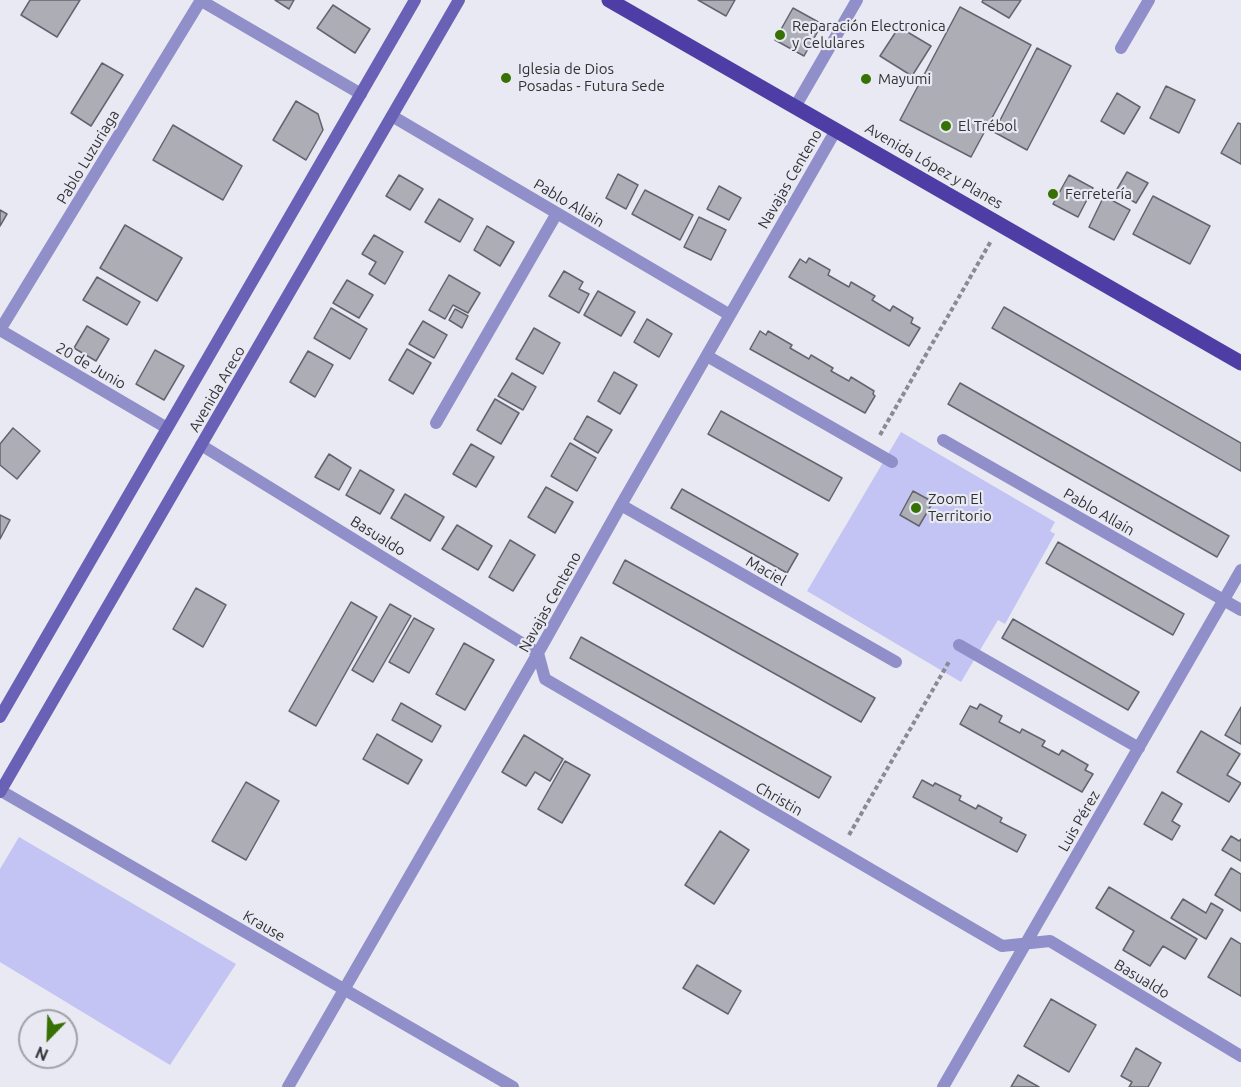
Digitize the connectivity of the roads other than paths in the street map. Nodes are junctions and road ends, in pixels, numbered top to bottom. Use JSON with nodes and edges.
{"nodes":[{"id":1,"x":200,"y":0,"type":"edge"},
{"id":2,"x":415,"y":0,"type":"edge"},
{"id":3,"x":459,"y":0,"type":"edge"},
{"id":4,"x":609,"y":0,"type":"edge"},
{"id":5,"x":857,"y":0,"type":"edge"},
{"id":6,"x":1149,"y":0,"type":"edge"},
{"id":7,"x":1121,"y":48,"type":"dead end"},
{"id":8,"x":361,"y":94,"type":"junction"},
{"id":9,"x":795,"y":107,"type":"junction"},
{"id":10,"x":392,"y":116,"type":"junction"},
{"id":11,"x":836,"y":130,"type":"junction"},
{"id":12,"x":557,"y":213,"type":"junction"},
{"id":13,"x":730,"y":315,"type":"junction"},
{"id":14,"x":0,"y":330,"type":"edge"},
{"id":15,"x":707,"y":356,"type":"junction"},
{"id":16,"x":1239,"y":358,"type":"edge"},
{"id":17,"x":436,"y":423,"type":"dead end"},
{"id":18,"x":168,"y":428,"type":"junction"},
{"id":19,"x":943,"y":440,"type":"dead end"},
{"id":20,"x":201,"y":445,"type":"junction"},
{"id":21,"x":892,"y":462,"type":"dead end"},
{"id":22,"x":621,"y":505,"type":"junction"},
{"id":23,"x":1241,"y":570,"type":"edge"},
{"id":24,"x":1224,"y":601,"type":"junction"},
{"id":25,"x":1241,"y":610,"type":"edge"},
{"id":26,"x":959,"y":645,"type":"road end"},
{"id":27,"x":538,"y":653,"type":"junction"},
{"id":28,"x":896,"y":662,"type":"dead end"},
{"id":29,"x":0,"y":717,"type":"edge"},
{"id":30,"x":1139,"y":748,"type":"junction"},
{"id":31,"x":0,"y":792,"type":"edge"},
{"id":32,"x":1025,"y":945,"type":"junction"},
{"id":33,"x":344,"y":990,"type":"junction"},
{"id":34,"x":1241,"y":1056,"type":"edge"},
{"id":35,"x":288,"y":1087,"type":"edge"},
{"id":36,"x":513,"y":1087,"type":"edge"},
{"id":37,"x":943,"y":1087,"type":"edge"}],
"edges":[{"from":1,"to":8,"type":"street"},
{"from":1,"to":14,"type":"street","name":"Pablo Luzuriaga"},
{"from":2,"to":8,"type":"main road","name":"Avenida Areco"},
{"from":3,"to":10,"type":"main road","name":"Avenida Areco"},
{"from":4,"to":9,"type":"main road","name":"Avenida López y Planes"},
{"from":5,"to":9,"type":"street"},
{"from":6,"to":7,"type":"street"},
{"from":8,"to":18,"type":"main road","name":"Avenida Areco"},
{"from":9,"to":11,"type":"main road","name":"Avenida López y Planes"},
{"from":10,"to":12,"type":"street","name":"Pablo Allain"},
{"from":10,"to":20,"type":"main road","name":"Avenida Areco"},
{"from":11,"to":13,"type":"street","name":"Navajas Centeno"},
{"from":11,"to":16,"type":"main road","name":"Avenida López y Planes"},
{"from":12,"to":13,"type":"street","name":"Pablo Allain"},
{"from":12,"to":17,"type":"street"},
{"from":13,"to":15,"type":"street","name":"Navajas Centeno"},
{"from":14,"to":18,"type":"street","name":"20 de Junio"},
{"from":15,"to":21,"type":"street"},
{"from":15,"to":22,"type":"street","name":"Navajas Centeno"},
{"from":18,"to":29,"type":"main road","name":"Avenida Areco"},
{"from":19,"to":24,"type":"street","name":"Pablo Allain"},
{"from":20,"to":27,"type":"street","name":"Basualdo"},
{"from":20,"to":31,"type":"main road","name":"Avenida Areco"},
{"from":22,"to":27,"type":"street","name":"Navajas Centeno"},
{"from":22,"to":28,"type":"street","name":"Maciel"},
{"from":23,"to":24,"type":"street","name":"Luis Pérez"},
{"from":24,"to":25,"type":"street","name":"Pablo Allain"},
{"from":24,"to":30,"type":"street","name":"Luis Pérez"},
{"from":26,"to":30,"type":"street"},
{"from":27,"to":32,"type":"street","name":"Christin"},
{"from":27,"to":33,"type":"street","name":"Navajas Centeno"},
{"from":30,"to":32,"type":"street","name":"Luis Pérez"},
{"from":31,"to":33,"type":"street","name":"Krause"},
{"from":32,"to":34,"type":"street","name":"Basualdo"},
{"from":32,"to":37,"type":"street","name":"Luis Pérez"},
{"from":33,"to":35,"type":"street","name":"Navajas Centeno"},
{"from":33,"to":36,"type":"street","name":"Krause"}]}
